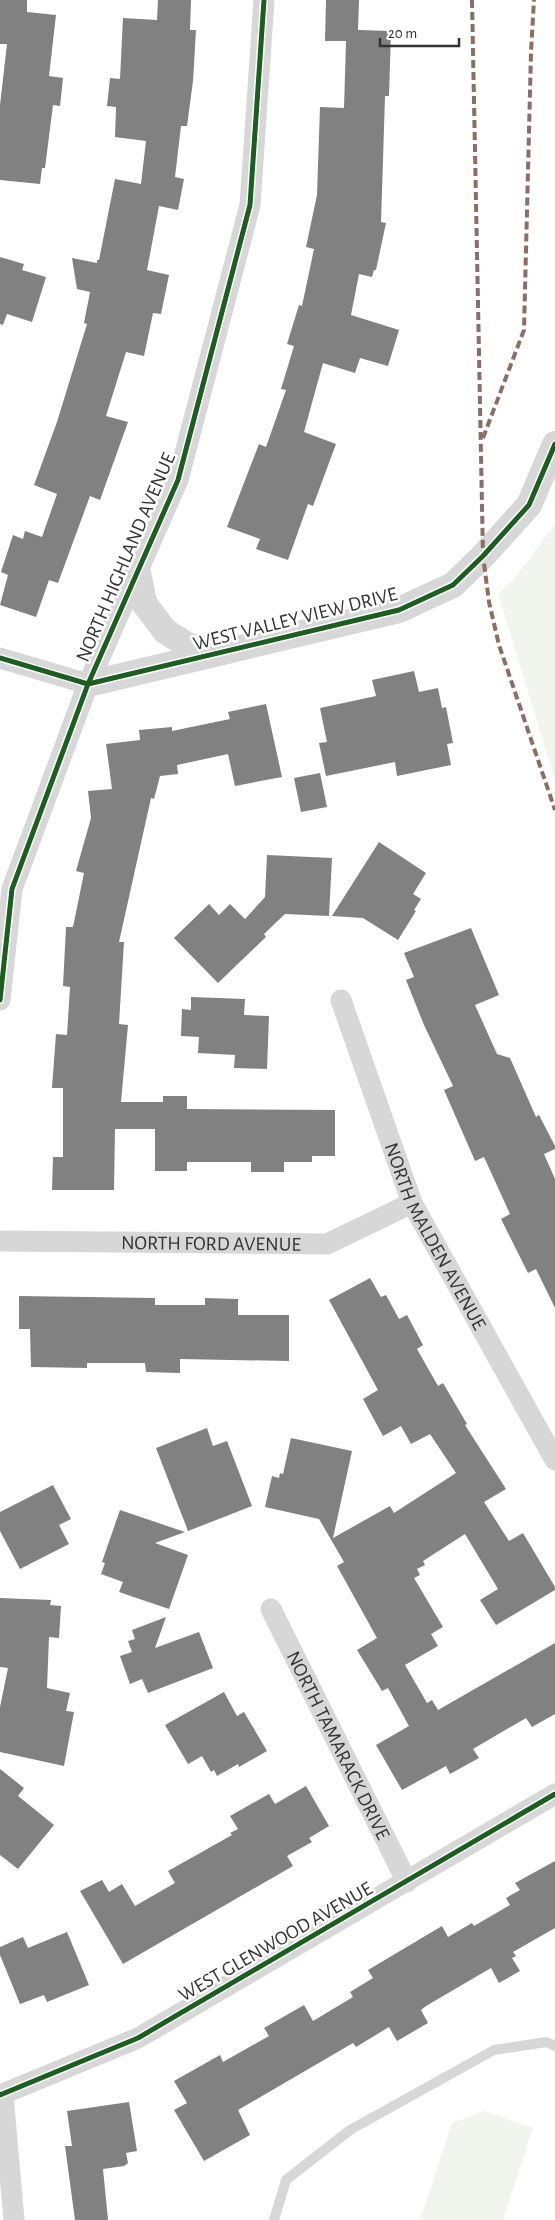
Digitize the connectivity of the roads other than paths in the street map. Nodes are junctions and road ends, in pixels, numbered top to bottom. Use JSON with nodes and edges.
{"nodes":[{"id":1,"x":264,"y":0,"type":"edge"},
{"id":2,"x":555,"y":444,"type":"edge"},
{"id":3,"x":138,"y":572,"type":"junction"},
{"id":4,"x":218,"y":653,"type":"junction"},
{"id":5,"x":0,"y":658,"type":"edge"},
{"id":6,"x":88,"y":684,"type":"junction"},
{"id":7,"x":0,"y":1000,"type":"edge"},
{"id":8,"x":341,"y":1000,"type":"dead end"},
{"id":9,"x":412,"y":1203,"type":"junction"},
{"id":10,"x":0,"y":1241,"type":"edge"},
{"id":11,"x":555,"y":1460,"type":"edge"},
{"id":12,"x":271,"y":1609,"type":"dead end"},
{"id":13,"x":555,"y":1794,"type":"edge"},
{"id":14,"x":407,"y":1882,"type":"junction"},
{"id":15,"x":555,"y":2046,"type":"edge"},
{"id":16,"x":2,"y":2095,"type":"edge"},
{"id":17,"x":14,"y":2220,"type":"edge"},
{"id":18,"x":274,"y":2220,"type":"edge"}],
"edges":[{"from":1,"to":3,"type":"street","name":"NORTH HIGHLAND AVENUE"},
{"from":2,"to":4,"type":"street","name":"WEST VALLEY VIEW DRIVE"},
{"from":3,"to":4,"type":"street"},
{"from":3,"to":6,"type":"street","name":"NORTH HIGHLAND AVENUE"},
{"from":4,"to":6,"type":"street","name":"WEST VALLEY VIEW DRIVE"},
{"from":5,"to":6,"type":"street","name":"WEST VALLEY VIEW DRIVE"},
{"from":6,"to":7,"type":"street","name":"NORTH HIGHLAND AVENUE"},
{"from":8,"to":9,"type":"street","name":"NORTH MALDEN AVENUE"},
{"from":9,"to":10,"type":"street","name":"NORTH FORD AVENUE"},
{"from":9,"to":11,"type":"street","name":"NORTH MALDEN AVENUE"},
{"from":12,"to":14,"type":"street","name":"NORTH TAMARACK DRIVE"},
{"from":13,"to":14,"type":"street","name":"WEST GLENWOOD AVENUE"},
{"from":14,"to":16,"type":"street","name":"WEST GLENWOOD AVENUE"},
{"from":15,"to":18,"type":"lane"},
{"from":16,"to":17,"type":"street"}]}
